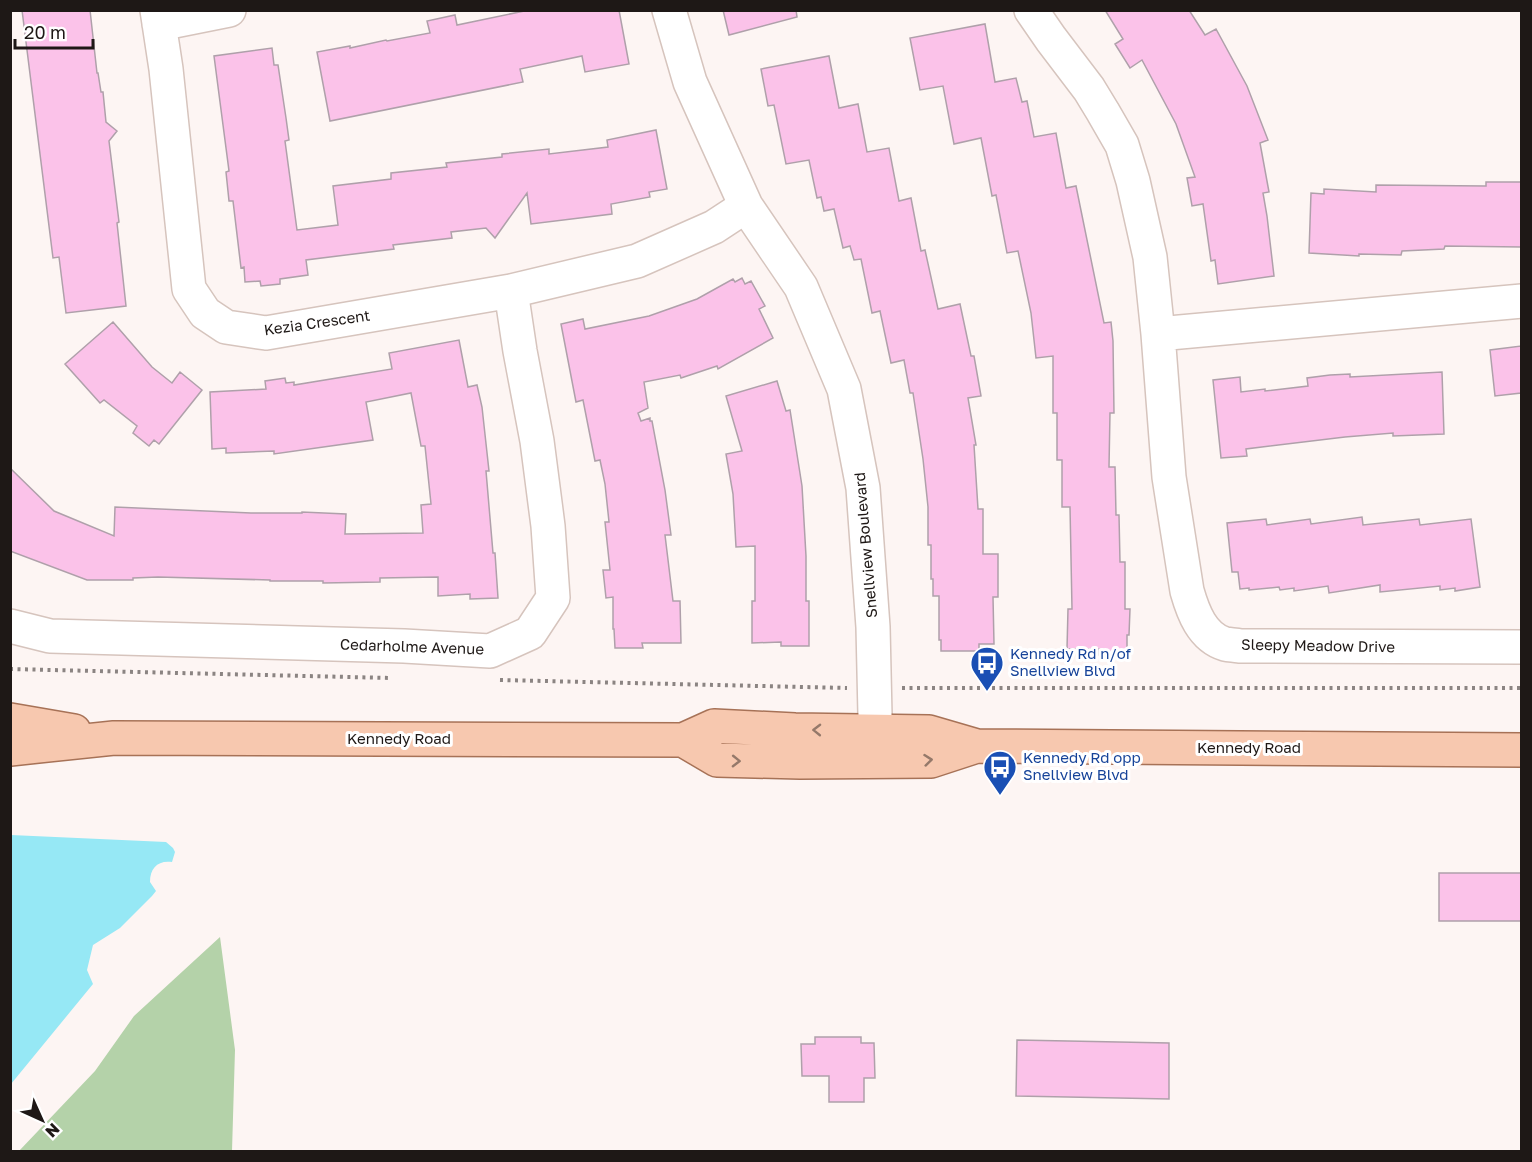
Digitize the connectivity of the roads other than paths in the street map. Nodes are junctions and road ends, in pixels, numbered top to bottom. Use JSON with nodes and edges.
{"nodes":[{"id":1,"x":229,"y":10,"type":"edge"},
{"id":2,"x":669,"y":10,"type":"edge"},
{"id":3,"x":1031,"y":10,"type":"edge"},
{"id":4,"x":158,"y":17,"type":"edge"},
{"id":5,"x":746,"y":206,"type":"junction"},
{"id":6,"x":511,"y":291,"type":"junction"},
{"id":7,"x":1521,"y":301,"type":"edge"},
{"id":8,"x":1158,"y":334,"type":"junction"},
{"id":9,"x":10,"y":626,"type":"edge"},
{"id":10,"x":1521,"y":647,"type":"edge"},
{"id":11,"x":10,"y":720,"type":"edge"},
{"id":12,"x":114,"y":738,"type":"junction"},
{"id":13,"x":876,"y":746,"type":"junction"},
{"id":14,"x":10,"y":749,"type":"edge"},
{"id":15,"x":1521,"y":750,"type":"edge"}],
"edges":[{"from":1,"to":4,"type":"street","name":"Kezia Crescent"},
{"from":2,"to":5,"type":"street","name":"Snellview Boulevard"},
{"from":3,"to":8,"type":"street","name":"Sleepy Meadow Drive"},
{"from":4,"to":6,"type":"street","name":"Kezia Crescent"},
{"from":5,"to":6,"type":"street","name":"Kezia Crescent"},
{"from":5,"to":13,"type":"street","name":"Snellview Boulevard"},
{"from":6,"to":9,"type":"street","name":"Cedarholme Avenue"},
{"from":7,"to":8,"type":"street"},
{"from":8,"to":10,"type":"street","name":"Sleepy Meadow Drive"},
{"from":11,"to":12,"type":"main road","name":"Kennedy Road"},
{"from":12,"to":13,"type":"main road","name":"Kennedy Road"},
{"from":12,"to":14,"type":"main road","name":"Kennedy Road"},
{"from":13,"to":15,"type":"main road","name":"Kennedy Road"}]}
